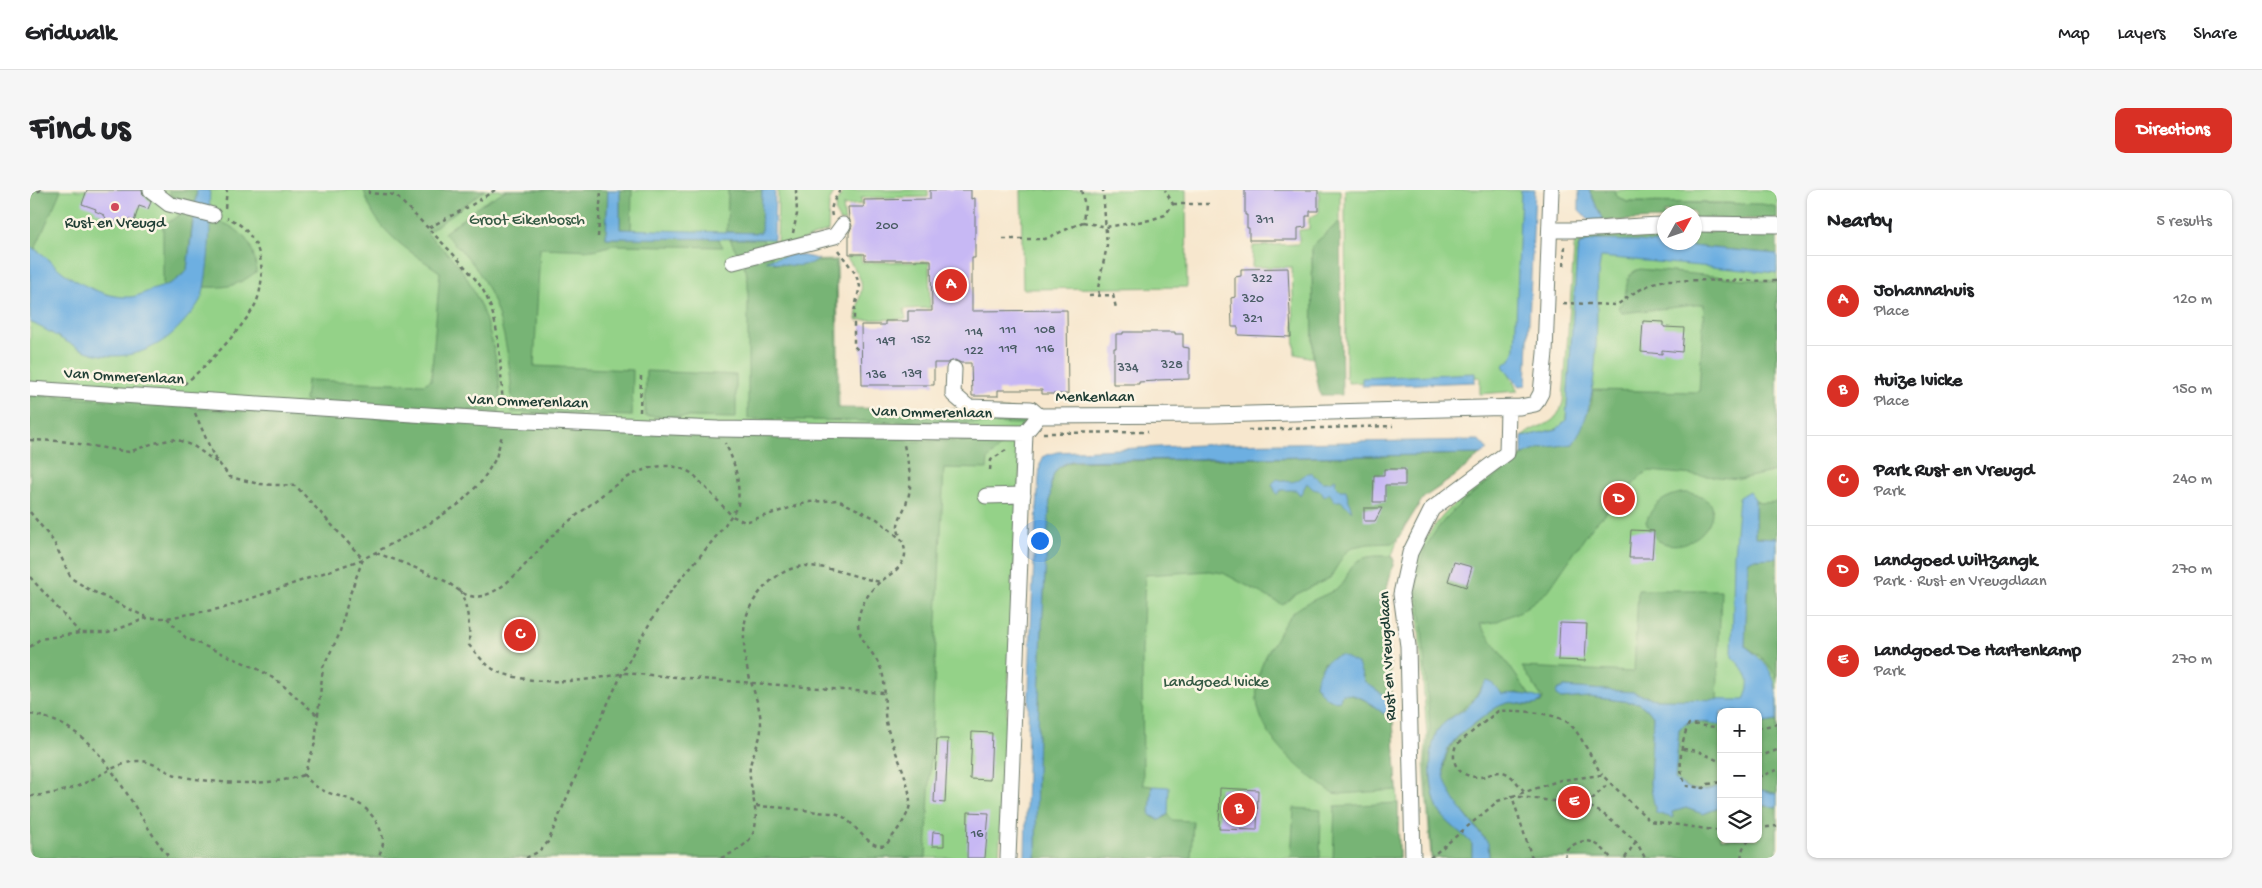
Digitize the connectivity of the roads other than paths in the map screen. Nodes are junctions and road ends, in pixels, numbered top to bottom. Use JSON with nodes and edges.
{"nodes":[{"id":1,"x":151,"y":190,"type":"edge"},
{"id":2,"x":1551,"y":190,"type":"edge"},
{"id":3,"x":213,"y":214,"type":"dead end"},
{"id":4,"x":1702,"y":224,"type":"edge"},
{"id":5,"x":1657,"y":225,"type":"edge"},
{"id":6,"x":1777,"y":225,"type":"edge"},
{"id":7,"x":839,"y":230,"type":"road end"},
{"id":8,"x":1551,"y":230,"type":"junction"},
{"id":9,"x":732,"y":262,"type":"dead end"},
{"id":10,"x":954,"y":369,"type":"dead end"},
{"id":11,"x":30,"y":389,"type":"edge"},
{"id":12,"x":1508,"y":408,"type":"junction"},
{"id":13,"x":1039,"y":416,"type":"junction"},
{"id":14,"x":1025,"y":433,"type":"junction"},
{"id":15,"x":1023,"y":495,"type":"junction"},
{"id":16,"x":986,"y":496,"type":"dead end"},
{"id":17,"x":1008,"y":858,"type":"edge"},
{"id":18,"x":1413,"y":858,"type":"edge"}],
"edges":[{"from":1,"to":3,"type":"street"},
{"from":2,"to":8,"type":"street"},
{"from":4,"to":6,"type":"street"},
{"from":5,"to":8,"type":"street"},
{"from":7,"to":9,"type":"street"},
{"from":8,"to":12,"type":"street"},
{"from":10,"to":13,"type":"street"},
{"from":11,"to":14,"type":"street","name":"Van Ommerenlaan"},
{"from":12,"to":13,"type":"street","name":"Menkenlaan"},
{"from":12,"to":18,"type":"street","name":"Rust en Vreugdlaan"},
{"from":13,"to":14,"type":"street","name":"Menkenlaan"},
{"from":14,"to":15,"type":"street"},
{"from":15,"to":16,"type":"street"},
{"from":15,"to":17,"type":"street"}]}
